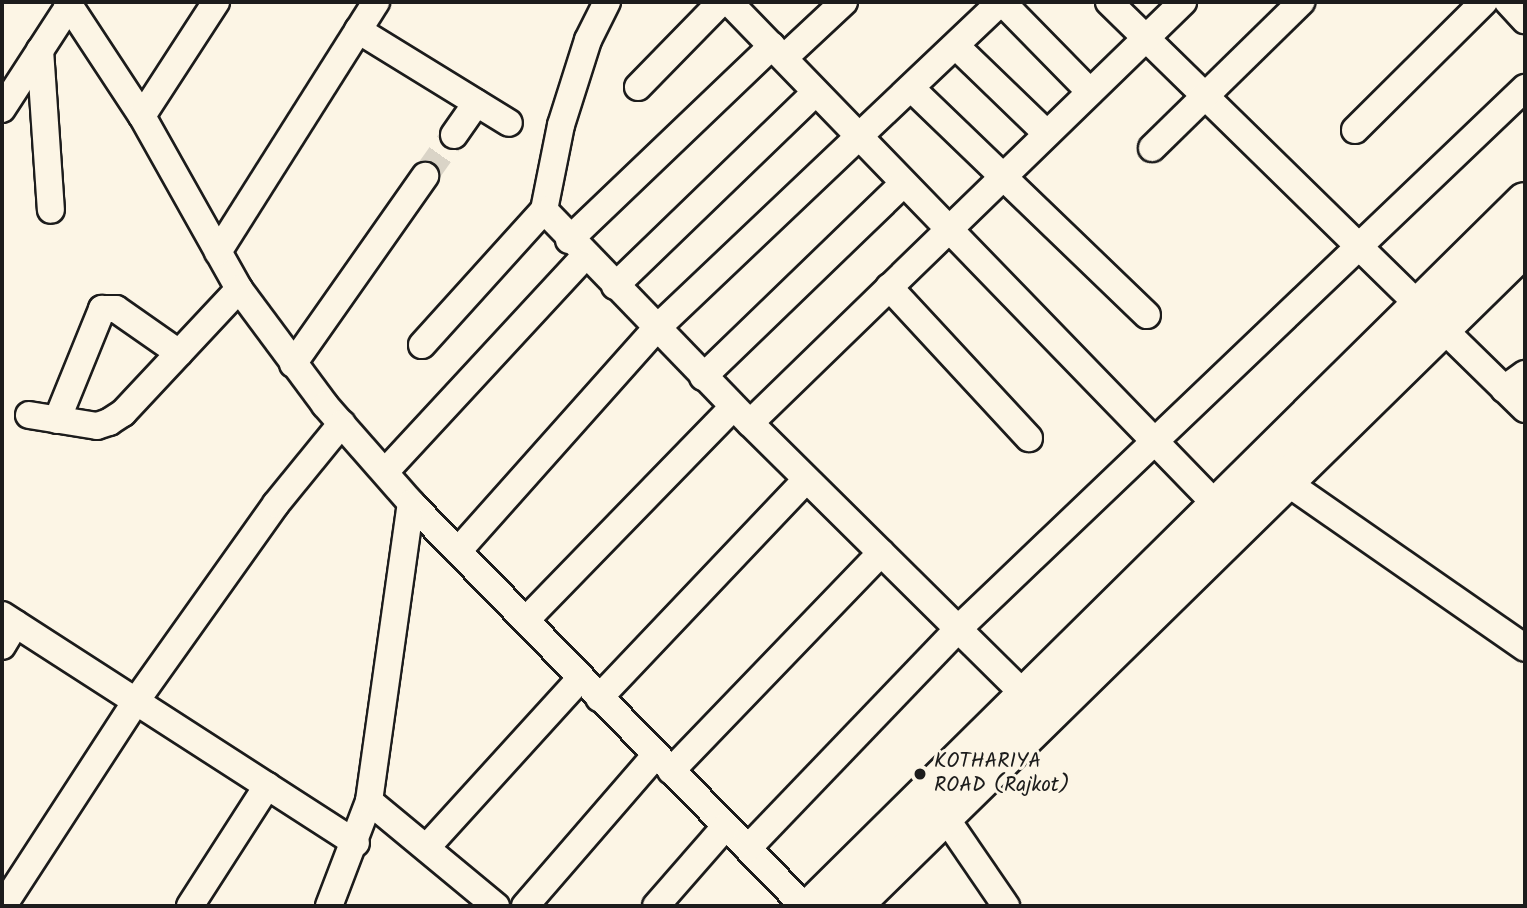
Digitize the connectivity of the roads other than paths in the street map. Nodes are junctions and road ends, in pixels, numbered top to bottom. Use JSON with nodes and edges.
{"nodes":[{"id":1,"x":216,"y":2,"type":"edge"},
{"id":2,"x":376,"y":2,"type":"edge"},
{"id":3,"x":607,"y":2,"type":"edge"},
{"id":4,"x":721,"y":2,"type":"edge"},
{"id":5,"x":729,"y":2,"type":"edge"},
{"id":6,"x":844,"y":2,"type":"edge"},
{"id":7,"x":1002,"y":2,"type":"edge"},
{"id":8,"x":1109,"y":2,"type":"edge"},
{"id":9,"x":1183,"y":2,"type":"edge"},
{"id":10,"x":1301,"y":2,"type":"edge"},
{"id":11,"x":1484,"y":2,"type":"edge"},
{"id":12,"x":1507,"y":2,"type":"edge"},
{"id":13,"x":68,"y":4,"type":"edge"},
{"id":14,"x":1525,"y":20,"type":"edge"},
{"id":15,"x":358,"y":30,"type":"junction"},
{"id":16,"x":1146,"y":37,"type":"junction"},
{"id":17,"x":956,"y":46,"type":"junction"},
{"id":18,"x":40,"y":50,"type":"junction"},
{"id":19,"x":778,"y":52,"type":"junction"},
{"id":20,"x":638,"y":87,"type":"dead end"},
{"id":21,"x":1525,"y":88,"type":"edge"},
{"id":22,"x":912,"y":89,"type":"junction"},
{"id":23,"x":1090,"y":92,"type":"junction"},
{"id":24,"x":815,"y":93,"type":"junction"},
{"id":25,"x":1204,"y":95,"type":"junction"},
{"id":26,"x":476,"y":103,"type":"junction"},
{"id":27,"x":2,"y":109,"type":"edge"},
{"id":28,"x":142,"y":116,"type":"junction"},
{"id":29,"x":509,"y":122,"type":"dead end"},
{"id":30,"x":1355,"y":130,"type":"dead end"},
{"id":31,"x":1046,"y":133,"type":"junction"},
{"id":32,"x":454,"y":135,"type":"tunnel mouth"},
{"id":33,"x":859,"y":138,"type":"junction"},
{"id":34,"x":1152,"y":148,"type":"dead end"},
{"id":35,"x":425,"y":176,"type":"tunnel mouth"},
{"id":36,"x":1002,"y":176,"type":"junction"},
{"id":37,"x":903,"y":184,"type":"junction"},
{"id":38,"x":1525,"y":202,"type":"edge"},
{"id":39,"x":51,"y":210,"type":"dead end"},
{"id":40,"x":544,"y":211,"type":"junction"},
{"id":41,"x":947,"y":229,"type":"junction"},
{"id":42,"x":1356,"y":246,"type":"junction"},
{"id":43,"x":1525,"y":246,"type":"edge"},
{"id":44,"x":577,"y":248,"type":"junction"},
{"id":45,"x":218,"y":252,"type":"junction"},
{"id":46,"x":615,"y":286,"type":"junction"},
{"id":47,"x":889,"y":287,"type":"junction"},
{"id":48,"x":239,"y":289,"type":"junction"},
{"id":49,"x":1147,"y":315,"type":"dead end"},
{"id":50,"x":1428,"y":317,"type":"junction"},
{"id":51,"x":657,"y":328,"type":"junction"},
{"id":52,"x":422,"y":345,"type":"dead end"},
{"id":53,"x":179,"y":354,"type":"junction"},
{"id":54,"x":293,"y":364,"type":"junction"},
{"id":55,"x":703,"y":377,"type":"junction"},
{"id":56,"x":1515,"y":381,"type":"edge"},
{"id":57,"x":1525,"y":409,"type":"edge"},
{"id":58,"x":29,"y":415,"type":"dead end"},
{"id":59,"x":741,"y":415,"type":"junction"},
{"id":60,"x":57,"y":420,"type":"junction"},
{"id":61,"x":342,"y":423,"type":"junction"},
{"id":62,"x":1029,"y":438,"type":"dead end"},
{"id":63,"x":1153,"y":440,"type":"junction"},
{"id":64,"x":385,"y":472,"type":"junction"},
{"id":65,"x":806,"y":480,"type":"junction"},
{"id":66,"x":1285,"y":481,"type":"junction"},
{"id":67,"x":411,"y":503,"type":"junction"},
{"id":68,"x":1226,"y":515,"type":"junction"},
{"id":69,"x":458,"y":551,"type":"junction"},
{"id":70,"x":881,"y":552,"type":"junction"},
{"id":71,"x":526,"y":620,"type":"junction"},
{"id":72,"x":6,"y":628,"type":"edge"},
{"id":73,"x":958,"y":629,"type":"junction"},
{"id":74,"x":1525,"y":648,"type":"edge"},
{"id":75,"x":581,"y":678,"type":"junction"},
{"id":76,"x":1024,"y":694,"type":"junction"},
{"id":77,"x":599,"y":698,"type":"junction"},
{"id":78,"x":136,"y":701,"type":"junction"},
{"id":79,"x":663,"y":763,"type":"junction"},
{"id":80,"x":267,"y":786,"type":"junction"},
{"id":81,"x":369,"y":801,"type":"junction"},
{"id":82,"x":943,"y":814,"type":"junction"},
{"id":83,"x":725,"y":827,"type":"junction"},
{"id":84,"x":356,"y":843,"type":"junction"},
{"id":85,"x":427,"y":847,"type":"junction"},
{"id":86,"x":748,"y":848,"type":"junction"},
{"id":87,"x":3,"y":906,"type":"edge"},
{"id":88,"x":190,"y":906,"type":"edge"},
{"id":89,"x":329,"y":906,"type":"edge"},
{"id":90,"x":496,"y":906,"type":"edge"},
{"id":91,"x":525,"y":906,"type":"edge"},
{"id":92,"x":656,"y":906,"type":"edge"},
{"id":93,"x":804,"y":906,"type":"edge"},
{"id":94,"x":813,"y":906,"type":"edge"},
{"id":95,"x":852,"y":906,"type":"edge"},
{"id":96,"x":1006,"y":906,"type":"edge"}],
"edges":[{"from":1,"to":28,"type":"street"},
{"from":2,"to":15,"type":"street"},
{"from":3,"to":40,"type":"street"},
{"from":4,"to":20,"type":"street"},
{"from":5,"to":19,"type":"street"},
{"from":6,"to":19,"type":"street"},
{"from":7,"to":17,"type":"street"},
{"from":7,"to":23,"type":"street"},
{"from":8,"to":16,"type":"street"},
{"from":9,"to":16,"type":"street"},
{"from":10,"to":25,"type":"street"},
{"from":11,"to":30,"type":"street"},
{"from":12,"to":14,"type":"street"},
{"from":13,"to":18,"type":"street"},
{"from":13,"to":28,"type":"street"},
{"from":15,"to":26,"type":"street"},
{"from":15,"to":45,"type":"street"},
{"from":16,"to":23,"type":"street"},
{"from":16,"to":25,"type":"street"},
{"from":17,"to":22,"type":"street"},
{"from":17,"to":31,"type":"street"},
{"from":18,"to":27,"type":"street"},
{"from":18,"to":39,"type":"street"},
{"from":19,"to":24,"type":"street"},
{"from":19,"to":44,"type":"street"},
{"from":21,"to":42,"type":"street"},
{"from":22,"to":33,"type":"street"},
{"from":22,"to":36,"type":"street"},
{"from":23,"to":31,"type":"street"},
{"from":24,"to":33,"type":"street"},
{"from":24,"to":46,"type":"street"},
{"from":25,"to":34,"type":"street"},
{"from":25,"to":42,"type":"street"},
{"from":26,"to":29,"type":"street"},
{"from":26,"to":32,"type":"street"},
{"from":28,"to":45,"type":"street"},
{"from":31,"to":36,"type":"street"},
{"from":33,"to":37,"type":"street"},
{"from":33,"to":51,"type":"street"},
{"from":35,"to":54,"type":"street"},
{"from":36,"to":41,"type":"street"},
{"from":36,"to":49,"type":"street"},
{"from":37,"to":41,"type":"street"},
{"from":37,"to":55,"type":"street"},
{"from":38,"to":50,"type":"main road"},
{"from":40,"to":44,"type":"street"},
{"from":40,"to":52,"type":"street"},
{"from":41,"to":47,"type":"street"},
{"from":41,"to":63,"type":"street"},
{"from":42,"to":50,"type":"street"},
{"from":42,"to":63,"type":"street"},
{"from":43,"to":50,"type":"main road"},
{"from":44,"to":46,"type":"street"},
{"from":44,"to":64,"type":"street"},
{"from":45,"to":48,"type":"street"},
{"from":46,"to":51,"type":"street"},
{"from":47,"to":59,"type":"street"},
{"from":47,"to":62,"type":"street"},
{"from":48,"to":53,"type":"street"},
{"from":48,"to":54,"type":"street"},
{"from":50,"to":56,"type":"street"},
{"from":50,"to":66,"type":"main road"},
{"from":50,"to":68,"type":"main road"},
{"from":51,"to":55,"type":"street"},
{"from":51,"to":69,"type":"street"},
{"from":53,"to":60,"type":"street"},
{"from":53,"to":60,"type":"street"},
{"from":54,"to":61,"type":"street"},
{"from":55,"to":59,"type":"street"},
{"from":56,"to":57,"type":"street"},
{"from":58,"to":60,"type":"street"},
{"from":59,"to":65,"type":"street"},
{"from":59,"to":71,"type":"street"},
{"from":61,"to":64,"type":"street"},
{"from":61,"to":78,"type":"street"},
{"from":63,"to":68,"type":"street"},
{"from":63,"to":73,"type":"street"},
{"from":64,"to":67,"type":"street"},
{"from":65,"to":70,"type":"street"},
{"from":65,"to":77,"type":"street"},
{"from":66,"to":68,"type":"main road"},
{"from":66,"to":74,"type":"street"},
{"from":67,"to":69,"type":"street"},
{"from":67,"to":81,"type":"street"},
{"from":68,"to":76,"type":"main road"},
{"from":68,"to":82,"type":"main road"},
{"from":69,"to":71,"type":"street"},
{"from":70,"to":73,"type":"street"},
{"from":70,"to":79,"type":"street"},
{"from":71,"to":75,"type":"street"},
{"from":72,"to":78,"type":"street"},
{"from":73,"to":76,"type":"street"},
{"from":73,"to":86,"type":"street"},
{"from":75,"to":77,"type":"street"},
{"from":75,"to":85,"type":"street"},
{"from":76,"to":94,"type":"main road"},
{"from":77,"to":79,"type":"street"},
{"from":78,"to":80,"type":"street"},
{"from":78,"to":87,"type":"street"},
{"from":79,"to":83,"type":"street"},
{"from":79,"to":91,"type":"street"},
{"from":80,"to":84,"type":"street"},
{"from":80,"to":88,"type":"street"},
{"from":81,"to":84,"type":"street"},
{"from":81,"to":85,"type":"street"},
{"from":82,"to":95,"type":"main road"},
{"from":82,"to":96,"type":"street"},
{"from":83,"to":86,"type":"street"},
{"from":83,"to":92,"type":"street"},
{"from":84,"to":89,"type":"street"},
{"from":85,"to":90,"type":"street"},
{"from":86,"to":93,"type":"street"}]}
